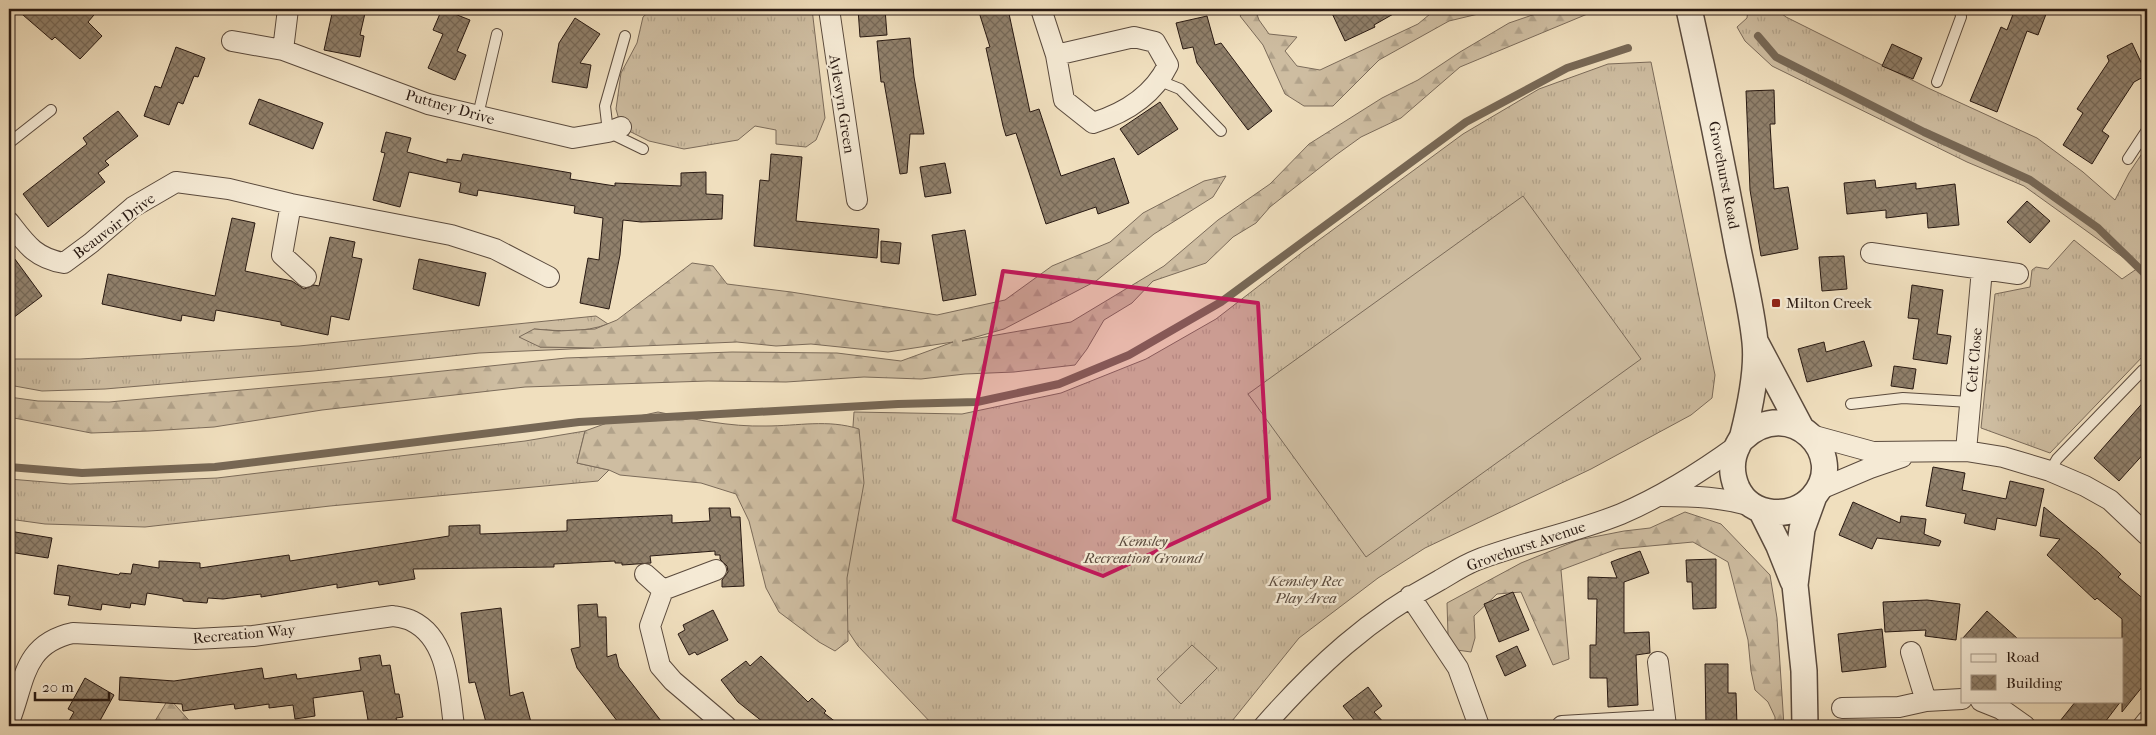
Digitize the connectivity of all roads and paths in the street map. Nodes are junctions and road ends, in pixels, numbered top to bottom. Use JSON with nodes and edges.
{"nodes":[{"id":1,"x":288,"y":9,"type":"edge"},
{"id":2,"x":829,"y":9,"type":"edge"},
{"id":3,"x":1041,"y":9,"type":"edge"},
{"id":4,"x":1689,"y":9,"type":"edge"},
{"id":5,"x":1960,"y":9,"type":"edge"},
{"id":6,"x":497,"y":34,"type":"dead end"},
{"id":7,"x":625,"y":36,"type":"dead end"},
{"id":8,"x":232,"y":41,"type":"dead end"},
{"id":9,"x":283,"y":50,"type":"junction"},
{"id":10,"x":1056,"y":56,"type":"junction"},
{"id":11,"x":1160,"y":81,"type":"junction"},
{"id":12,"x":1937,"y":82,"type":"dead end"},
{"id":13,"x":51,"y":110,"type":"dead end"},
{"id":14,"x":478,"y":116,"type":"junction"},
{"id":15,"x":615,"y":129,"type":"junction"},
{"id":16,"x":2147,"y":130,"type":"edge"},
{"id":17,"x":1221,"y":131,"type":"dead end"},
{"id":18,"x":9,"y":143,"type":"edge"},
{"id":19,"x":643,"y":149,"type":"dead end"},
{"id":20,"x":2128,"y":159,"type":"dead end"},
{"id":21,"x":857,"y":200,"type":"dead end"},
{"id":22,"x":291,"y":204,"type":"junction"},
{"id":23,"x":9,"y":222,"type":"edge"},
{"id":24,"x":1871,"y":253,"type":"dead end"},
{"id":25,"x":1982,"y":269,"type":"junction"},
{"id":26,"x":2018,"y":274,"type":"dead end"},
{"id":27,"x":306,"y":277,"type":"dead end"},
{"id":28,"x":549,"y":277,"type":"dead end"},
{"id":29,"x":1756,"y":343,"type":"junction"},
{"id":30,"x":2143,"y":370,"type":"dead end"},
{"id":31,"x":1970,"y":402,"type":"junction"},
{"id":32,"x":1851,"y":404,"type":"dead end"},
{"id":33,"x":1806,"y":432,"type":"junction"},
{"id":34,"x":1740,"y":442,"type":"junction"},
{"id":35,"x":1920,"y":450,"type":"junction"},
{"id":36,"x":1966,"y":451,"type":"junction"},
{"id":37,"x":2050,"y":471,"type":"junction"},
{"id":38,"x":1816,"y":493,"type":"junction"},
{"id":39,"x":1661,"y":496,"type":"junction"},
{"id":40,"x":1758,"y":508,"type":"junction"},
{"id":41,"x":2147,"y":535,"type":"edge"},
{"id":42,"x":716,"y":570,"type":"dead end"},
{"id":43,"x":645,"y":574,"type":"dead end"},
{"id":44,"x":1795,"y":585,"type":"junction"},
{"id":45,"x":662,"y":590,"type":"junction"},
{"id":46,"x":1410,"y":596,"type":"junction"},
{"id":47,"x":1911,"y":652,"type":"dead end"},
{"id":48,"x":1658,"y":662,"type":"dead end"},
{"id":49,"x":1961,"y":699,"type":"edge"},
{"id":50,"x":1926,"y":701,"type":"junction"},
{"id":51,"x":1983,"y":702,"type":"edge"},
{"id":52,"x":1842,"y":708,"type":"dead end"},
{"id":53,"x":2147,"y":721,"type":"edge"},
{"id":54,"x":9,"y":722,"type":"edge"},
{"id":55,"x":1665,"y":723,"type":"edge"},
{"id":56,"x":454,"y":726,"type":"edge"},
{"id":57,"x":726,"y":726,"type":"edge"},
{"id":58,"x":1264,"y":726,"type":"edge"},
{"id":59,"x":1479,"y":726,"type":"edge"},
{"id":60,"x":1562,"y":726,"type":"edge"},
{"id":61,"x":1806,"y":726,"type":"edge"},
{"id":62,"x":2025,"y":726,"type":"edge"},
{"id":63,"x":2143,"y":726,"type":"edge"}],
"edges":[{"from":1,"to":9,"type":"street"},
{"from":2,"to":21,"type":"street","name":"Aylewyn Green"},
{"from":3,"to":10,"type":"street"},
{"from":4,"to":29,"type":"street","name":"Grovehurst Road"},
{"from":5,"to":12,"type":"lane"},
{"from":6,"to":14,"type":"lane"},
{"from":7,"to":15,"type":"lane"},
{"from":8,"to":9,"type":"street","name":"Puttney Drive"},
{"from":9,"to":14,"type":"street","name":"Puttney Drive"},
{"from":10,"to":11,"type":"street"},
{"from":10,"to":11,"type":"street"},
{"from":11,"to":17,"type":"lane"},
{"from":13,"to":18,"type":"lane"},
{"from":14,"to":15,"type":"street","name":"Puttney Drive"},
{"from":15,"to":19,"type":"lane"},
{"from":16,"to":20,"type":"lane"},
{"from":22,"to":23,"type":"street","name":"Beauvoir Drive"},
{"from":22,"to":27,"type":"street"},
{"from":22,"to":28,"type":"street","name":"Beauvoir Drive"},
{"from":24,"to":25,"type":"street"},
{"from":25,"to":26,"type":"street"},
{"from":25,"to":31,"type":"street","name":"Celt Close"},
{"from":29,"to":33,"type":"street","name":"Grovehurst Road"},
{"from":29,"to":34,"type":"street","name":"Grovehurst Road"},
{"from":30,"to":37,"type":"lane"},
{"from":31,"to":32,"type":"lane"},
{"from":31,"to":36,"type":"street","name":"Celt Close"},
{"from":33,"to":34,"type":"street"},
{"from":33,"to":35,"type":"street"},
{"from":33,"to":38,"type":"street"},
{"from":34,"to":39,"type":"street","name":"Grovehurst Avenue"},
{"from":34,"to":40,"type":"street"},
{"from":35,"to":36,"type":"street"},
{"from":35,"to":38,"type":"street"},
{"from":36,"to":37,"type":"street"},
{"from":37,"to":41,"type":"street"},
{"from":38,"to":40,"type":"street"},
{"from":38,"to":44,"type":"street"},
{"from":39,"to":40,"type":"street","name":"Grovehurst Avenue"},
{"from":39,"to":46,"type":"street","name":"Grovehurst Avenue"},
{"from":40,"to":44,"type":"street"},
{"from":42,"to":45,"type":"street"},
{"from":43,"to":45,"type":"street"},
{"from":44,"to":61,"type":"street"},
{"from":45,"to":57,"type":"street"},
{"from":46,"to":58,"type":"street","name":"Grovehurst Avenue"},
{"from":46,"to":59,"type":"street"},
{"from":47,"to":50,"type":"street"},
{"from":48,"to":55,"type":"street"},
{"from":49,"to":50,"type":"street"},
{"from":50,"to":52,"type":"street"},
{"from":51,"to":62,"type":"street"},
{"from":53,"to":63,"type":"street"},
{"from":54,"to":56,"type":"street","name":"Recreation Way"},
{"from":55,"to":60,"type":"street"}]}
